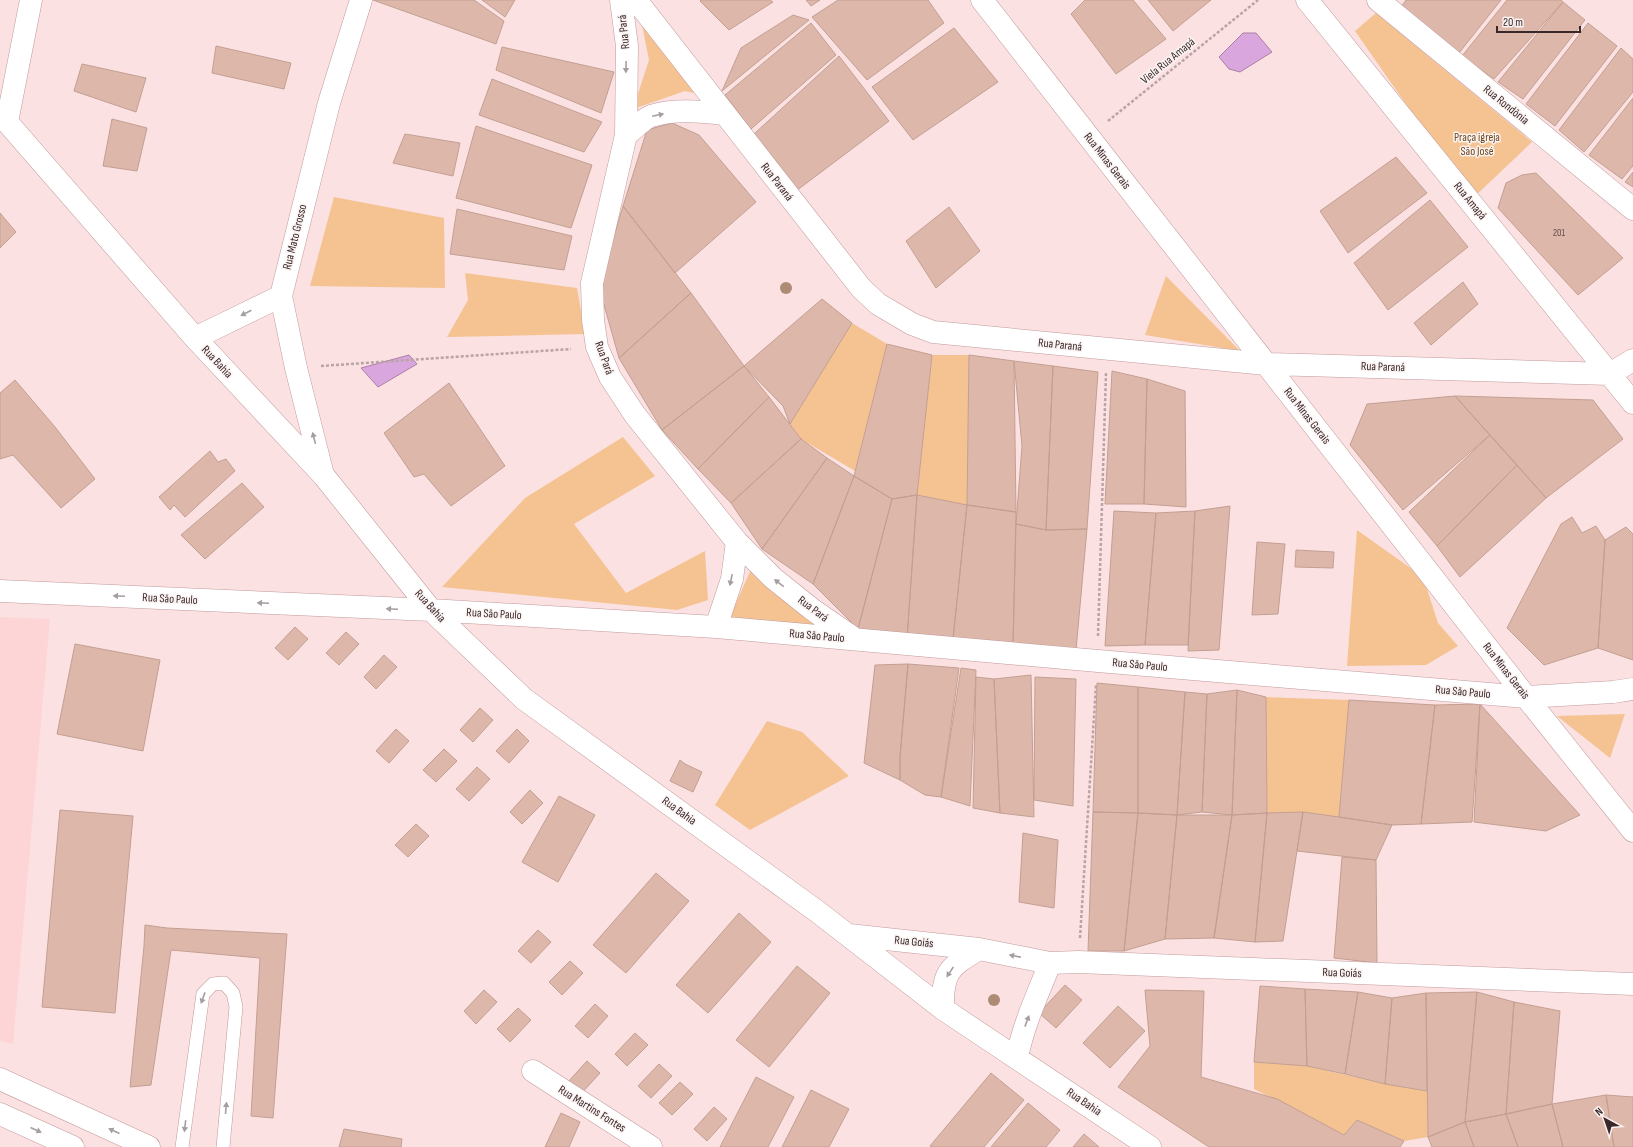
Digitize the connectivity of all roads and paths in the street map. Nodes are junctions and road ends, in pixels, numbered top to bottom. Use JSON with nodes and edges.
{"nodes":[{"id":1,"x":32,"y":0,"type":"edge"},
{"id":2,"x":361,"y":0,"type":"edge"},
{"id":3,"x":621,"y":0,"type":"edge"},
{"id":4,"x":636,"y":0,"type":"edge"},
{"id":5,"x":982,"y":0,"type":"edge"},
{"id":6,"x":1258,"y":0,"type":"edge"},
{"id":7,"x":1378,"y":0,"type":"edge"},
{"id":8,"x":1314,"y":3,"type":"edge"},
{"id":9,"x":724,"y":114,"type":"junction"},
{"id":10,"x":4,"y":118,"type":"edge"},
{"id":11,"x":626,"y":136,"type":"junction"},
{"id":12,"x":1089,"y":137,"type":"junction"},
{"id":13,"x":1633,"y":209,"type":"edge"},
{"id":14,"x":281,"y":296,"type":"junction"},
{"id":15,"x":196,"y":338,"type":"junction"},
{"id":16,"x":597,"y":347,"type":"junction"},
{"id":17,"x":1106,"y":349,"type":"junction"},
{"id":18,"x":1633,"y":360,"type":"edge"},
{"id":19,"x":1266,"y":364,"type":"junction"},
{"id":20,"x":296,"y":368,"type":"junction"},
{"id":21,"x":1610,"y":374,"type":"junction"},
{"id":22,"x":1633,"y":402,"type":"edge"},
{"id":23,"x":324,"y":476,"type":"junction"},
{"id":24,"x":737,"y":542,"type":"junction"},
{"id":25,"x":0,"y":591,"type":"edge"},
{"id":26,"x":431,"y":610,"type":"junction"},
{"id":27,"x":716,"y":627,"type":"junction"},
{"id":28,"x":856,"y":640,"type":"junction"},
{"id":29,"x":1098,"y":661,"type":"junction"},
{"id":30,"x":1633,"y":689,"type":"edge"},
{"id":31,"x":1526,"y":697,"type":"junction"},
{"id":32,"x":1633,"y":831,"type":"edge"},
{"id":33,"x":849,"y":935,"type":"junction"},
{"id":34,"x":979,"y":949,"type":"junction"},
{"id":35,"x":1078,"y":962,"type":"junction"},
{"id":36,"x":1050,"y":963,"type":"junction"},
{"id":37,"x":1633,"y":984,"type":"edge"},
{"id":38,"x":943,"y":1009,"type":"junction"},
{"id":39,"x":1017,"y":1058,"type":"junction"},
{"id":40,"x":533,"y":1071,"type":"dead end"},
{"id":41,"x":0,"y":1079,"type":"edge"},
{"id":42,"x":0,"y":1114,"type":"edge"},
{"id":43,"x":73,"y":1147,"type":"edge"},
{"id":44,"x":149,"y":1147,"type":"edge"},
{"id":45,"x":182,"y":1147,"type":"edge"},
{"id":46,"x":223,"y":1147,"type":"edge"},
{"id":47,"x":651,"y":1147,"type":"edge"},
{"id":48,"x":1150,"y":1147,"type":"edge"}],
"edges":[{"from":1,"to":10,"type":"street"},
{"from":2,"to":14,"type":"street","name":"Rua Mato Grosso"},
{"from":3,"to":11,"type":"street","name":"Rua Pará","one_way":true},
{"from":4,"to":9,"type":"street","name":"Rua Paraná"},
{"from":5,"to":12,"type":"street","name":"Rua Minas Gerais"},
{"from":6,"to":12,"type":"path","name":"Viela Rua Amapá"},
{"from":7,"to":13,"type":"street","name":"Rua Rondônia"},
{"from":8,"to":21,"type":"street","name":"Rua Amapá"},
{"from":11,"to":9,"type":"street","one_way":true},
{"from":9,"to":17,"type":"street","name":"Rua Paraná"},
{"from":10,"to":15,"type":"street","name":"Rua Bahia"},
{"from":11,"to":16,"type":"street","name":"Rua Pará"},
{"from":12,"to":19,"type":"street","name":"Rua Minas Gerais"},
{"from":14,"to":15,"type":"street","one_way":true},
{"from":14,"to":20,"type":"street","name":"Rua Mato Grosso"},
{"from":15,"to":23,"type":"street","name":"Rua Bahia"},
{"from":16,"to":20,"type":"path"},
{"from":16,"to":24,"type":"street","name":"Rua Pará"},
{"from":17,"to":19,"type":"street","name":"Rua Paraná"},
{"from":17,"to":29,"type":"path"},
{"from":18,"to":21,"type":"street"},
{"from":19,"to":21,"type":"street","name":"Rua Paraná"},
{"from":19,"to":31,"type":"street","name":"Rua Minas Gerais"},
{"from":23,"to":20,"type":"street","name":"Rua Mato Grosso","one_way":true},
{"from":21,"to":22,"type":"street","name":"Rua Amapá"},
{"from":23,"to":26,"type":"street","name":"Rua Bahia"},
{"from":24,"to":27,"type":"street","one_way":true},
{"from":28,"to":24,"type":"street","name":"Rua Pará","one_way":true},
{"from":26,"to":25,"type":"street","name":"Rua São Paulo","one_way":true},
{"from":26,"to":27,"type":"street","name":"Rua São Paulo"},
{"from":26,"to":33,"type":"street","name":"Rua Bahia"},
{"from":27,"to":28,"type":"street","name":"Rua São Paulo"},
{"from":28,"to":29,"type":"street","name":"Rua São Paulo"},
{"from":29,"to":31,"type":"street","name":"Rua São Paulo"},
{"from":29,"to":35,"type":"path"},
{"from":30,"to":31,"type":"street","name":"Rua São Paulo"},
{"from":31,"to":32,"type":"street","name":"Rua Minas Gerais"},
{"from":33,"to":34,"type":"street","name":"Rua Goiás"},
{"from":33,"to":38,"type":"street","name":"Rua Bahia"},
{"from":36,"to":34,"type":"street","name":"Rua Goiás","one_way":true},
{"from":34,"to":38,"type":"street","one_way":true},
{"from":35,"to":36,"type":"street","name":"Rua Goiás"},
{"from":35,"to":37,"type":"street","name":"Rua Goiás"},
{"from":39,"to":36,"type":"street","one_way":true},
{"from":38,"to":39,"type":"street","name":"Rua Bahia"},
{"from":39,"to":48,"type":"street","name":"Rua Bahia"},
{"from":40,"to":47,"type":"street","name":"Rua Martins Fontes"},
{"from":44,"to":41,"type":"street","one_way":true},
{"from":42,"to":43,"type":"street","one_way":true},
{"from":46,"to":45,"type":"lane","one_way":true}]}
